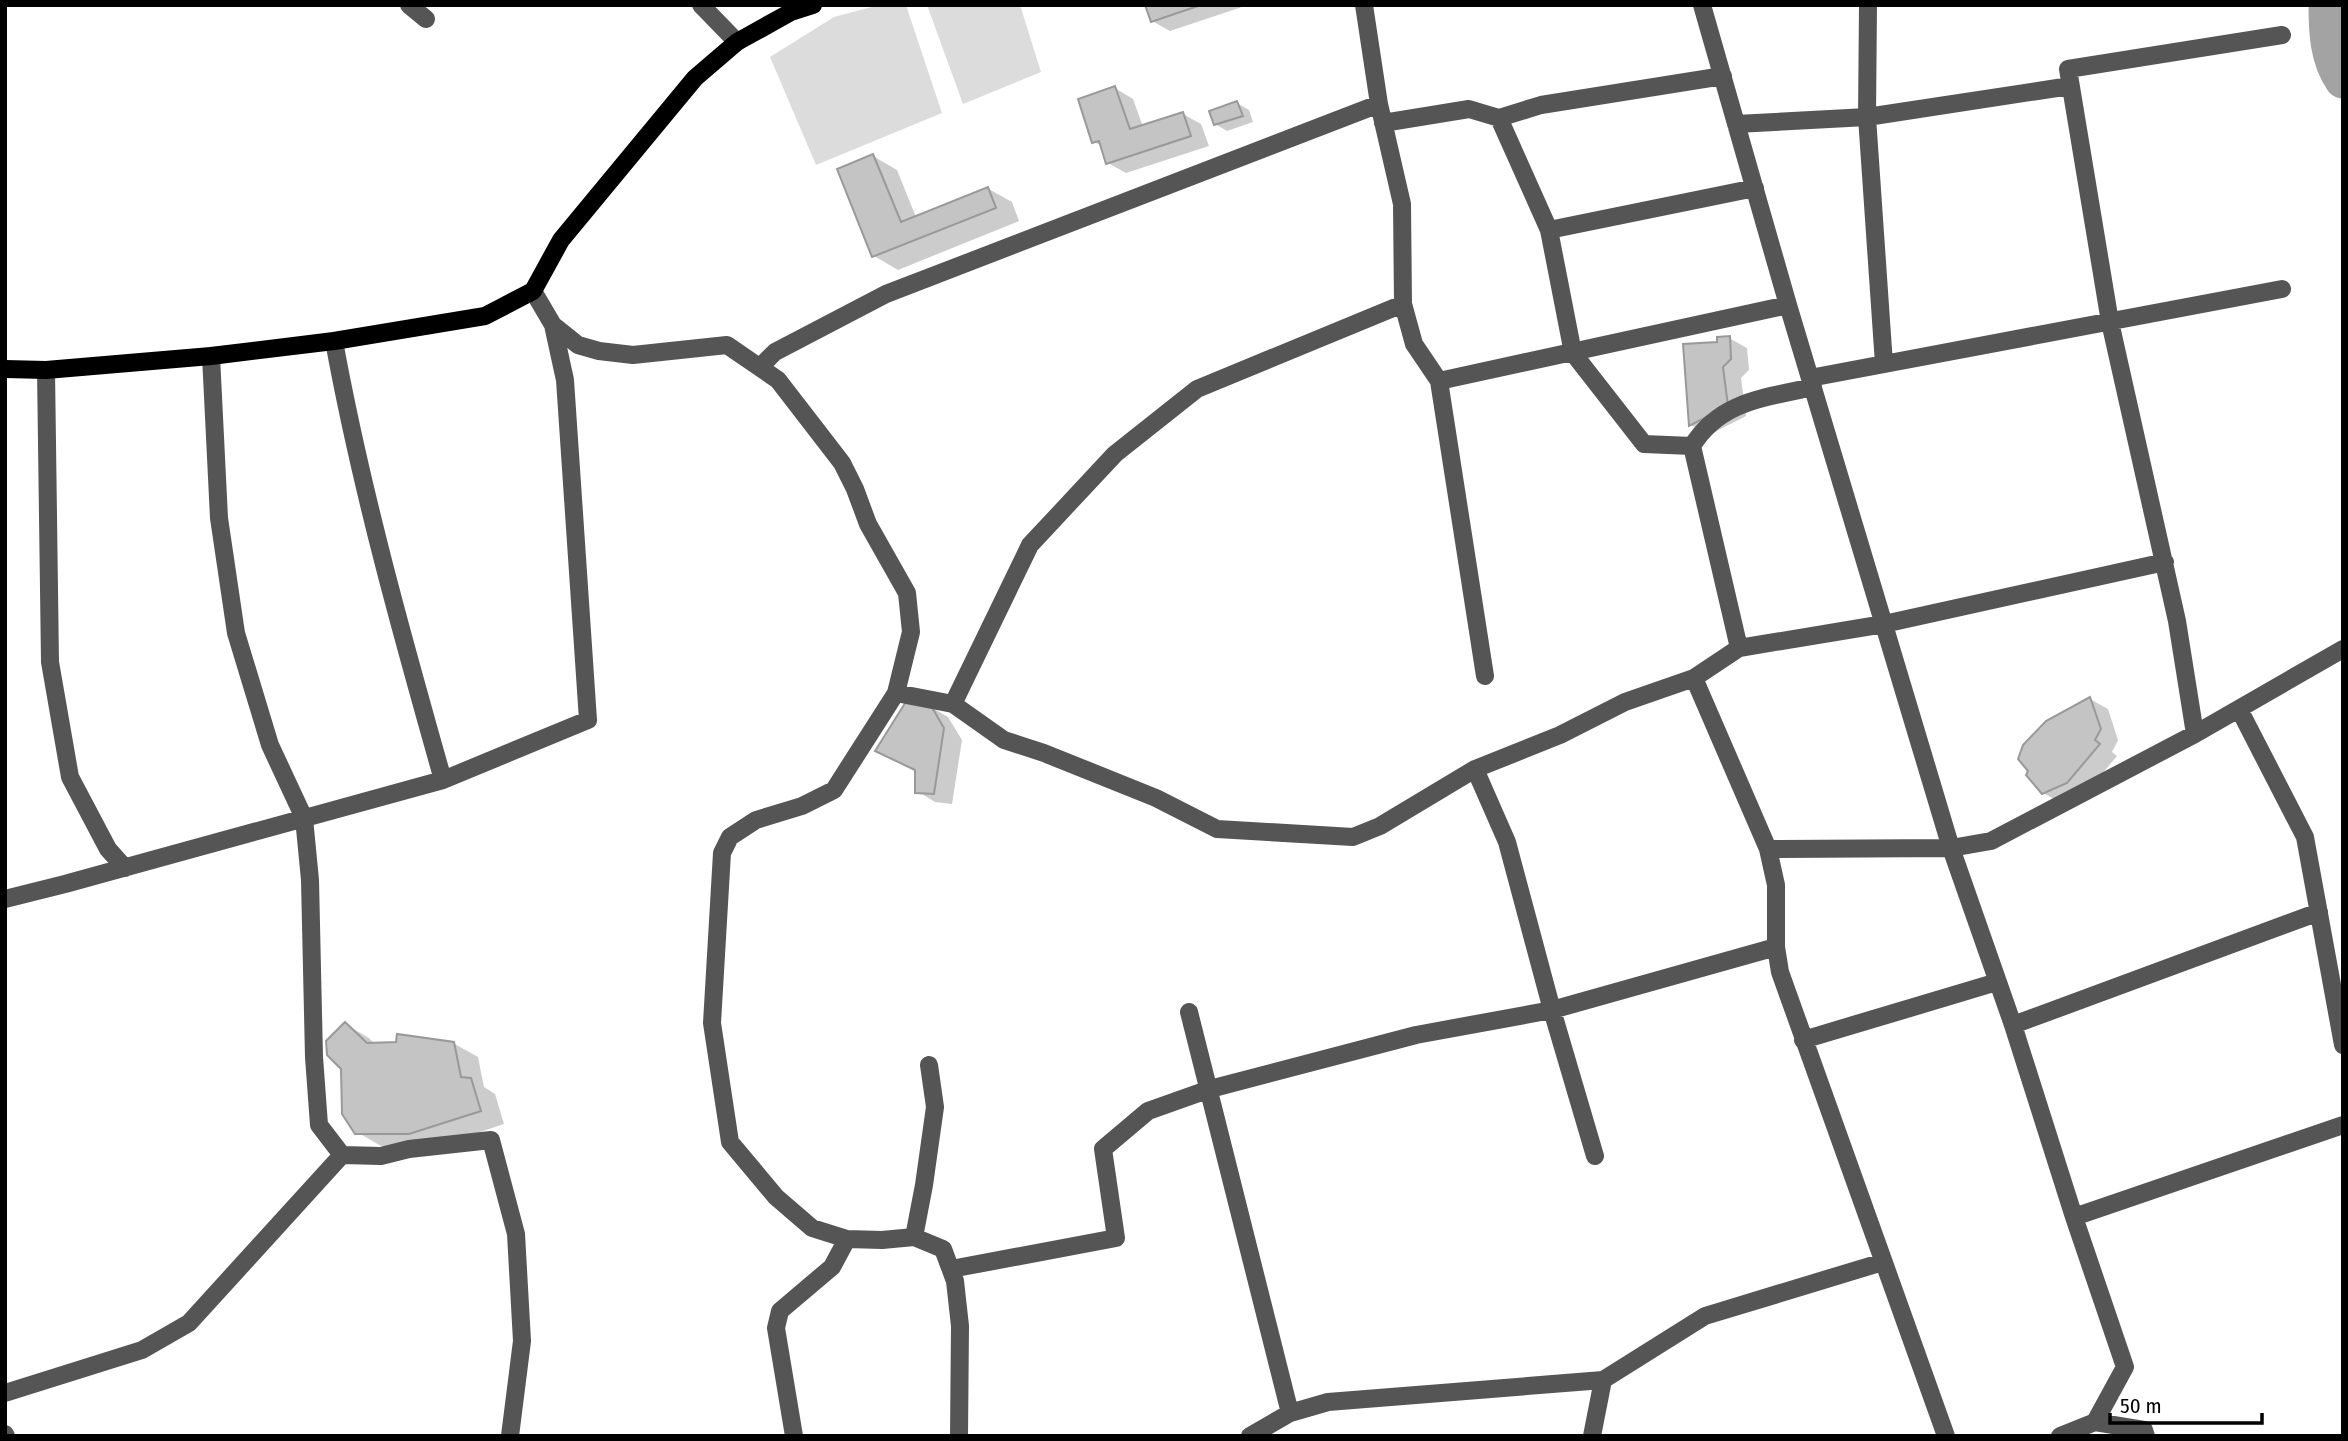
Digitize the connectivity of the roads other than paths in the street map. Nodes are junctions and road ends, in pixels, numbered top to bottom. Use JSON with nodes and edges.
{"nodes":[{"id":1,"x":409,"y":5,"type":"edge"},
{"id":2,"x":701,"y":5,"type":"edge"},
{"id":3,"x":813,"y":5,"type":"edge"},
{"id":4,"x":1364,"y":5,"type":"edge"},
{"id":5,"x":1702,"y":5,"type":"edge"},
{"id":6,"x":1868,"y":5,"type":"edge"},
{"id":7,"x":426,"y":19,"type":"dead end"},
{"id":8,"x":2282,"y":35,"type":"dead end"},
{"id":9,"x":737,"y":42,"type":"junction"},
{"id":10,"x":1723,"y":76,"type":"junction"},
{"id":11,"x":2069,"y":77,"type":"junction"},
{"id":12,"x":1379,"y":104,"type":"junction"},
{"id":13,"x":1867,"y":117,"type":"junction"},
{"id":14,"x":1499,"y":118,"type":"junction"},
{"id":15,"x":1383,"y":122,"type":"junction"},
{"id":16,"x":1736,"y":124,"type":"junction"},
{"id":17,"x":1755,"y":188,"type":"junction"},
{"id":18,"x":1549,"y":230,"type":"junction"},
{"id":19,"x":2282,"y":289,"type":"dead end"},
{"id":20,"x":533,"y":291,"type":"junction"},
{"id":21,"x":1403,"y":304,"type":"junction"},
{"id":22,"x":1788,"y":305,"type":"junction"},
{"id":23,"x":2110,"y":322,"type":"junction"},
{"id":24,"x":553,"y":325,"type":"junction"},
{"id":25,"x":334,"y":341,"type":"junction"},
{"id":26,"x":1573,"y":353,"type":"junction"},
{"id":27,"x":211,"y":356,"type":"junction"},
{"id":28,"x":1884,"y":364,"type":"junction"},
{"id":29,"x":760,"y":367,"type":"junction"},
{"id":30,"x":5,"y":369,"type":"edge"},
{"id":31,"x":46,"y":370,"type":"junction"},
{"id":32,"x":1439,"y":381,"type":"junction"},
{"id":33,"x":1812,"y":383,"type":"junction"},
{"id":34,"x":1692,"y":446,"type":"junction"},
{"id":35,"x":2165,"y":562,"type":"junction"},
{"id":36,"x":1884,"y":624,"type":"junction"},
{"id":37,"x":1739,"y":648,"type":"junction"},
{"id":38,"x":2343,"y":649,"type":"edge"},
{"id":39,"x":1485,"y":676,"type":"dead end"},
{"id":40,"x":1695,"y":678,"type":"junction"},
{"id":41,"x":896,"y":693,"type":"junction"},
{"id":42,"x":953,"y":704,"type":"junction"},
{"id":43,"x":2239,"y":709,"type":"junction"},
{"id":44,"x":2195,"y":734,"type":"junction"},
{"id":45,"x":1475,"y":769,"type":"junction"},
{"id":46,"x":443,"y":780,"type":"junction"},
{"id":47,"x":304,"y":818,"type":"junction"},
{"id":48,"x":1951,"y":848,"type":"junction"},
{"id":49,"x":1768,"y":849,"type":"junction"},
{"id":50,"x":125,"y":868,"type":"junction"},
{"id":51,"x":5,"y":899,"type":"edge"},
{"id":52,"x":2319,"y":912,"type":"junction"},
{"id":53,"x":1776,"y":947,"type":"junction"},
{"id":54,"x":1997,"y":982,"type":"junction"},
{"id":55,"x":1552,"y":1010,"type":"junction"},
{"id":56,"x":1189,"y":1012,"type":"dead end"},
{"id":57,"x":2012,"y":1025,"type":"junction"},
{"id":58,"x":1803,"y":1040,"type":"junction"},
{"id":59,"x":2343,"y":1045,"type":"edge"},
{"id":60,"x":929,"y":1065,"type":"dead end"},
{"id":61,"x":1210,"y":1089,"type":"junction"},
{"id":62,"x":2343,"y":1125,"type":"edge"},
{"id":63,"x":342,"y":1155,"type":"junction"},
{"id":64,"x":1595,"y":1156,"type":"dead end"},
{"id":65,"x":2074,"y":1217,"type":"junction"},
{"id":66,"x":914,"y":1237,"type":"junction"},
{"id":67,"x":847,"y":1239,"type":"junction"},
{"id":68,"x":1883,"y":1262,"type":"junction"},
{"id":69,"x":951,"y":1269,"type":"junction"},
{"id":70,"x":1603,"y":1380,"type":"junction"},
{"id":71,"x":5,"y":1394,"type":"edge"},
{"id":72,"x":1290,"y":1413,"type":"junction"},
{"id":73,"x":2095,"y":1422,"type":"junction"},
{"id":74,"x":510,"y":1436,"type":"edge"},
{"id":75,"x":794,"y":1436,"type":"edge"},
{"id":76,"x":959,"y":1436,"type":"edge"},
{"id":77,"x":1251,"y":1436,"type":"edge"},
{"id":78,"x":1592,"y":1436,"type":"edge"},
{"id":79,"x":1946,"y":1436,"type":"edge"},
{"id":80,"x":2060,"y":1436,"type":"edge"},
{"id":81,"x":2146,"y":1436,"type":"edge"}],
"edges":[{"from":1,"to":7,"type":"street"},
{"from":2,"to":9,"type":"street"},
{"from":3,"to":9,"type":"main road"},
{"from":4,"to":12,"type":"street"},
{"from":5,"to":10,"type":"street"},
{"from":6,"to":13,"type":"street"},
{"from":8,"to":11,"type":"street"},
{"from":9,"to":20,"type":"main road"},
{"from":10,"to":14,"type":"street"},
{"from":10,"to":16,"type":"street"},
{"from":11,"to":13,"type":"street"},
{"from":11,"to":23,"type":"street"},
{"from":12,"to":15,"type":"street"},
{"from":12,"to":29,"type":"street"},
{"from":13,"to":16,"type":"street"},
{"from":13,"to":28,"type":"street"},
{"from":14,"to":15,"type":"street"},
{"from":14,"to":18,"type":"street"},
{"from":15,"to":21,"type":"street"},
{"from":16,"to":17,"type":"street"},
{"from":17,"to":18,"type":"street"},
{"from":17,"to":22,"type":"street"},
{"from":18,"to":26,"type":"street"},
{"from":19,"to":23,"type":"street"},
{"from":20,"to":24,"type":"street"},
{"from":20,"to":25,"type":"main road"},
{"from":21,"to":32,"type":"street"},
{"from":21,"to":42,"type":"street"},
{"from":22,"to":26,"type":"street"},
{"from":22,"to":33,"type":"street"},
{"from":23,"to":28,"type":"street"},
{"from":23,"to":35,"type":"street"},
{"from":24,"to":29,"type":"street"},
{"from":24,"to":46,"type":"street"},
{"from":25,"to":27,"type":"main road"},
{"from":25,"to":46,"type":"street"},
{"from":26,"to":32,"type":"street"},
{"from":26,"to":34,"type":"street"},
{"from":27,"to":31,"type":"main road"},
{"from":27,"to":47,"type":"street"},
{"from":28,"to":33,"type":"street"},
{"from":29,"to":41,"type":"street"},
{"from":30,"to":31,"type":"main road"},
{"from":31,"to":50,"type":"street"},
{"from":32,"to":39,"type":"street"},
{"from":33,"to":34,"type":"street"},
{"from":33,"to":36,"type":"street"},
{"from":34,"to":37,"type":"street"},
{"from":35,"to":36,"type":"street"},
{"from":35,"to":44,"type":"street"},
{"from":36,"to":37,"type":"street"},
{"from":36,"to":48,"type":"street"},
{"from":37,"to":40,"type":"street"},
{"from":38,"to":43,"type":"street"},
{"from":40,"to":45,"type":"street"},
{"from":40,"to":49,"type":"street"},
{"from":41,"to":42,"type":"street"},
{"from":41,"to":67,"type":"street"},
{"from":42,"to":45,"type":"street"},
{"from":43,"to":44,"type":"street"},
{"from":43,"to":52,"type":"street"},
{"from":44,"to":48,"type":"street"},
{"from":45,"to":55,"type":"street"},
{"from":46,"to":47,"type":"street"},
{"from":47,"to":50,"type":"street"},
{"from":47,"to":63,"type":"street"},
{"from":48,"to":49,"type":"street"},
{"from":48,"to":54,"type":"street"},
{"from":49,"to":53,"type":"street"},
{"from":50,"to":51,"type":"street"},
{"from":52,"to":57,"type":"street"},
{"from":52,"to":59,"type":"street"},
{"from":53,"to":55,"type":"street"},
{"from":53,"to":58,"type":"street"},
{"from":54,"to":57,"type":"street"},
{"from":54,"to":58,"type":"street"},
{"from":55,"to":61,"type":"street"},
{"from":55,"to":64,"type":"street"},
{"from":56,"to":61,"type":"street"},
{"from":57,"to":65,"type":"street"},
{"from":58,"to":68,"type":"street"},
{"from":60,"to":66,"type":"street"},
{"from":61,"to":69,"type":"street"},
{"from":61,"to":72,"type":"street"},
{"from":62,"to":65,"type":"street"},
{"from":63,"to":71,"type":"street"},
{"from":63,"to":74,"type":"street"},
{"from":65,"to":73,"type":"street"},
{"from":66,"to":67,"type":"street"},
{"from":66,"to":69,"type":"street"},
{"from":67,"to":75,"type":"street"},
{"from":68,"to":70,"type":"street"},
{"from":68,"to":79,"type":"street"},
{"from":69,"to":76,"type":"street"},
{"from":70,"to":72,"type":"street"},
{"from":70,"to":78,"type":"street"},
{"from":72,"to":77,"type":"street"},
{"from":73,"to":80,"type":"street"},
{"from":73,"to":81,"type":"street"}]}
